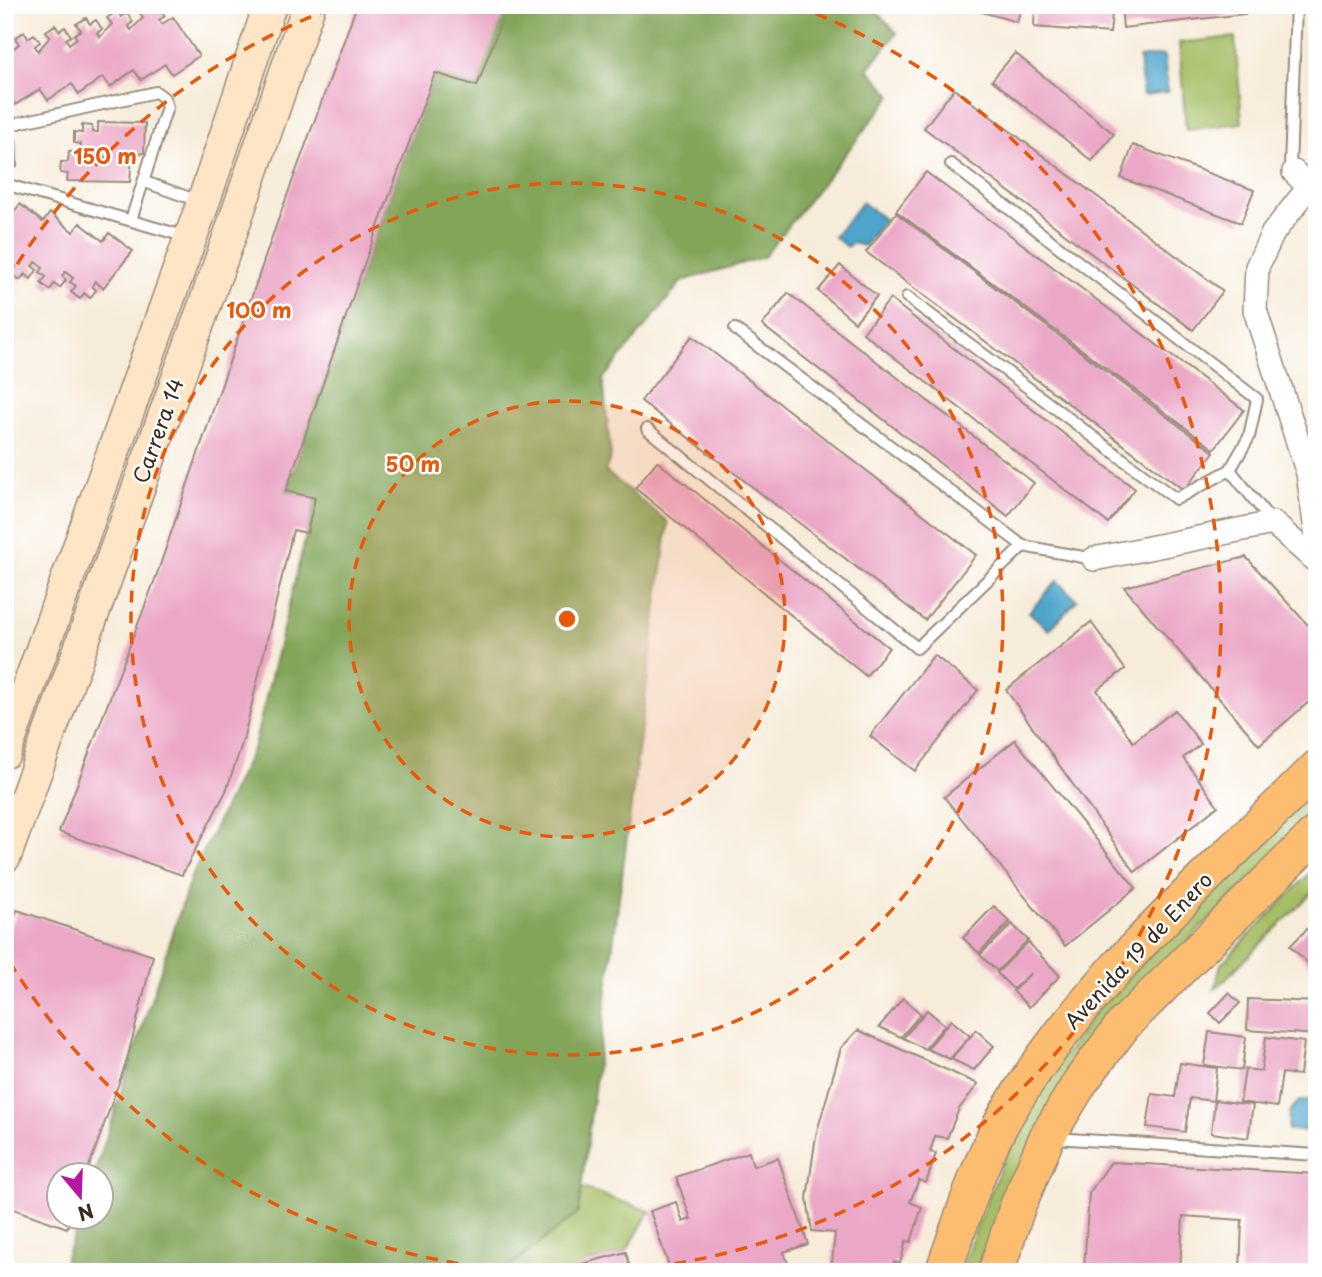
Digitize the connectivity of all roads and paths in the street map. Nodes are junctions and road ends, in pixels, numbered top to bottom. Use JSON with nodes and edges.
{"nodes":[{"id":1,"x":270,"y":5,"type":"edge"},
{"id":2,"x":309,"y":5,"type":"edge"},
{"id":3,"x":1296,"y":5,"type":"edge"},
{"id":4,"x":5,"y":126,"type":"edge"},
{"id":5,"x":951,"y":164,"type":"dead end"},
{"id":6,"x":1294,"y":172,"type":"joint"},
{"id":7,"x":145,"y":182,"type":"junction"},
{"id":8,"x":5,"y":184,"type":"edge"},
{"id":9,"x":203,"y":203,"type":"junction"},
{"id":10,"x":131,"y":220,"type":"junction"},
{"id":11,"x":191,"y":238,"type":"junction"},
{"id":12,"x":907,"y":297,"type":"dead end"},
{"id":13,"x":735,"y":329,"type":"dead end"},
{"id":14,"x":647,"y":429,"type":"dead end"},
{"id":15,"x":1230,"y":470,"type":"junction"},
{"id":16,"x":1273,"y":523,"type":"junction"},
{"id":17,"x":1317,"y":538,"type":"edge"},
{"id":18,"x":1023,"y":546,"type":"junction"},
{"id":19,"x":1094,"y":559,"type":"joint"},
{"id":20,"x":1317,"y":562,"type":"edge"},
{"id":21,"x":5,"y":752,"type":"edge"},
{"id":22,"x":1317,"y":768,"type":"edge"},
{"id":23,"x":1317,"y":833,"type":"edge"},
{"id":24,"x":5,"y":856,"type":"edge"},
{"id":25,"x":1047,"y":1137,"type":"junction"},
{"id":26,"x":1317,"y":1155,"type":"edge"},
{"id":27,"x":943,"y":1272,"type":"edge"},
{"id":28,"x":996,"y":1272,"type":"edge"}],
"edges":[{"from":1,"to":9,"type":"main road","name":"Carrera 14"},
{"from":2,"to":24,"type":"main road","name":"Carrera 14"},
{"from":3,"to":6,"type":"lane"},
{"from":4,"to":7,"type":"lane"},
{"from":5,"to":15,"type":"lane"},
{"from":6,"to":17,"type":"street"},
{"from":7,"to":9,"type":"lane"},
{"from":7,"to":10,"type":"lane"},
{"from":8,"to":10,"type":"lane"},
{"from":9,"to":11,"type":"main road","name":"Carrera 14"},
{"from":10,"to":11,"type":"lane"},
{"from":11,"to":21,"type":"main road","name":"Carrera 14"},
{"from":12,"to":15,"type":"lane"},
{"from":13,"to":18,"type":"lane"},
{"from":14,"to":18,"type":"lane"},
{"from":15,"to":16,"type":"lane"},
{"from":16,"to":19,"type":"street"},
{"from":16,"to":20,"type":"street"},
{"from":18,"to":19,"type":"lane"},
{"from":22,"to":27,"type":"main road","name":"Avenida 19 de Enero"},
{"from":23,"to":25,"type":"main road","name":"Avenida 19 de Enero"},
{"from":25,"to":26,"type":"lane"},
{"from":25,"to":28,"type":"main road","name":"Avenida 19 de Enero"}]}
